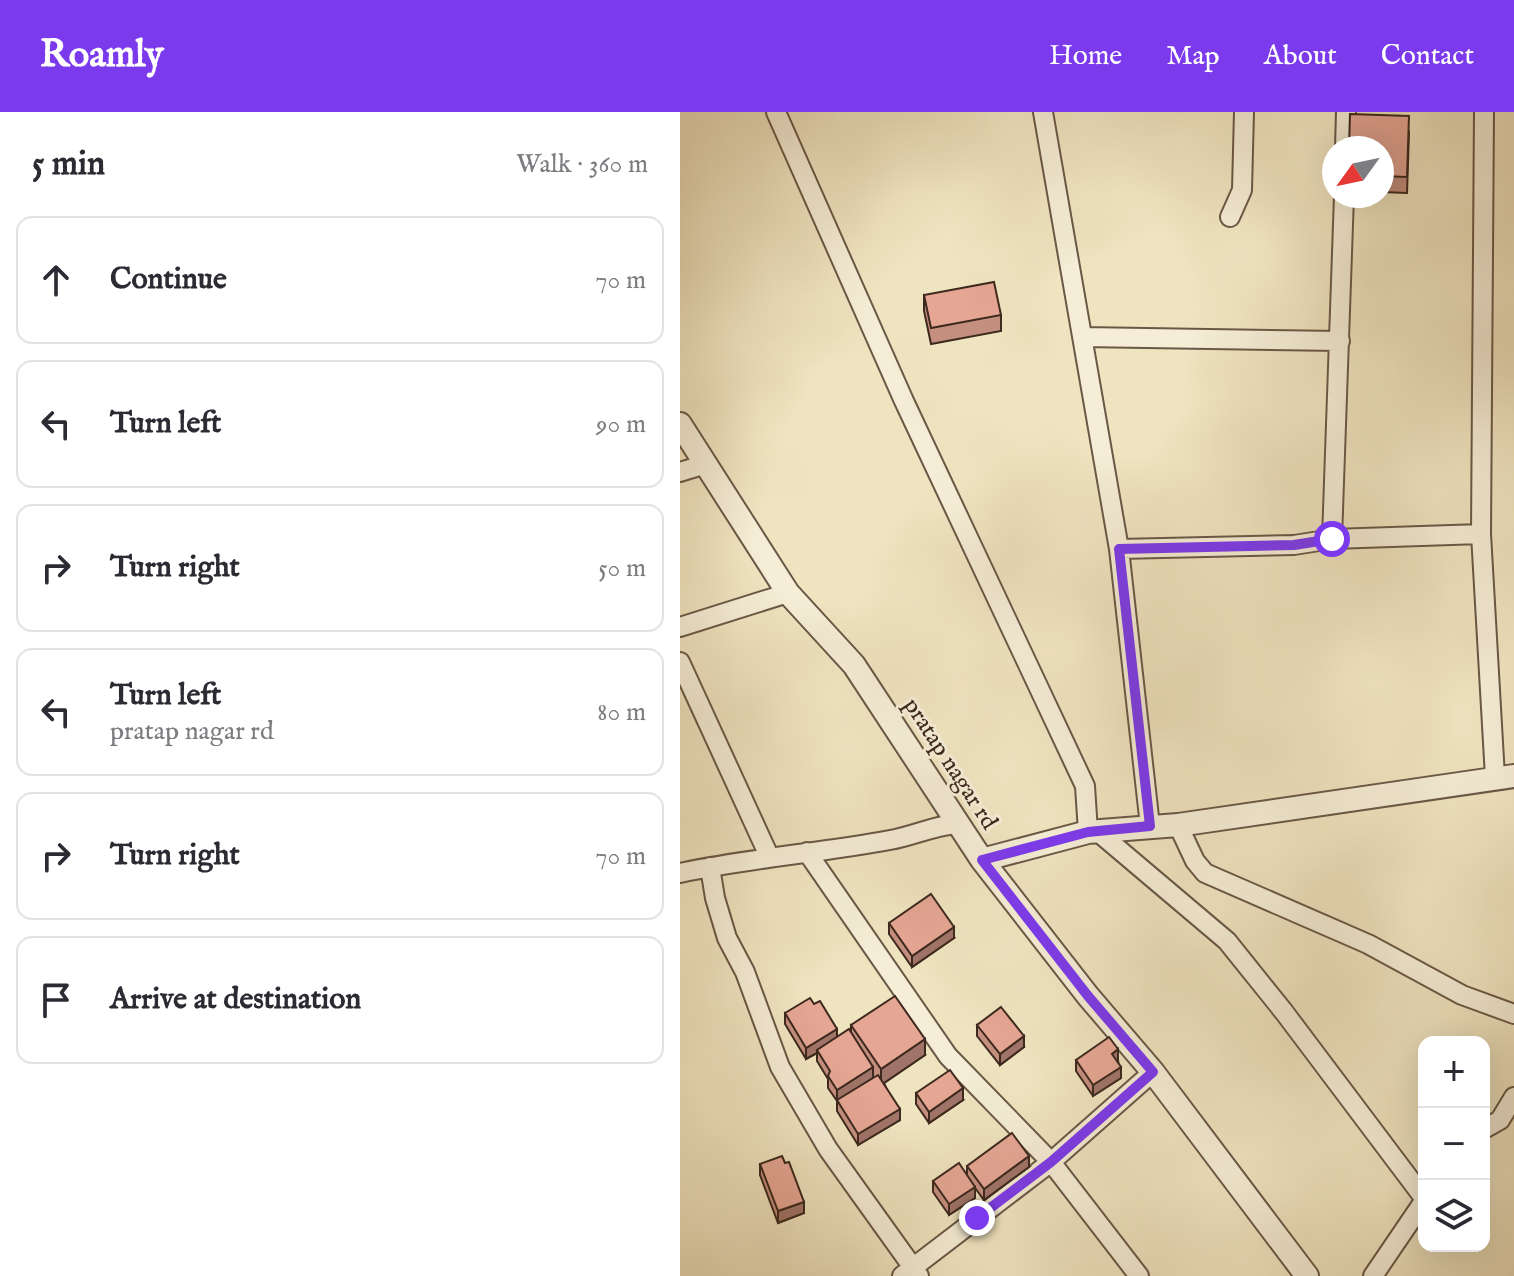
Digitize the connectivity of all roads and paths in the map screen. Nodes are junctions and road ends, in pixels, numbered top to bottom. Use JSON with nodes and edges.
{"nodes":[{"id":1,"x":776,"y":112,"type":"edge"},
{"id":2,"x":1043,"y":112,"type":"edge"},
{"id":3,"x":1244,"y":112,"type":"edge"},
{"id":4,"x":1346,"y":112,"type":"edge"},
{"id":5,"x":1484,"y":112,"type":"edge"},
{"id":6,"x":1345,"y":136,"type":"edge"},
{"id":7,"x":1344,"y":208,"type":"edge"},
{"id":8,"x":1230,"y":217,"type":"dead end"},
{"id":9,"x":1083,"y":337,"type":"junction"},
{"id":10,"x":1340,"y":341,"type":"junction"},
{"id":11,"x":680,"y":424,"type":"edge"},
{"id":12,"x":706,"y":464,"type":"junction"},
{"id":13,"x":680,"y":472,"type":"edge"},
{"id":14,"x":1481,"y":534,"type":"junction"},
{"id":15,"x":1332,"y":539,"type":"junction"},
{"id":16,"x":1119,"y":549,"type":"junction"},
{"id":17,"x":788,"y":593,"type":"junction"},
{"id":18,"x":680,"y":627,"type":"edge"},
{"id":19,"x":680,"y":662,"type":"edge"},
{"id":20,"x":1505,"y":777,"type":"edge"},
{"id":21,"x":956,"y":824,"type":"junction"},
{"id":22,"x":1178,"y":825,"type":"junction"},
{"id":23,"x":1150,"y":826,"type":"junction"},
{"id":24,"x":1093,"y":831,"type":"junction"},
{"id":25,"x":807,"y":852,"type":"junction"},
{"id":26,"x":769,"y":856,"type":"junction"},
{"id":27,"x":982,"y":860,"type":"junction"},
{"id":28,"x":710,"y":867,"type":"junction"},
{"id":29,"x":680,"y":873,"type":"edge"},
{"id":30,"x":1514,"y":1014,"type":"edge"},
{"id":31,"x":1153,"y":1072,"type":"junction"},
{"id":32,"x":1514,"y":1097,"type":"edge"},
{"id":33,"x":1490,"y":1126,"type":"edge"},
{"id":34,"x":1051,"y":1162,"type":"junction"},
{"id":35,"x":1418,"y":1191,"type":"edge"},
{"id":36,"x":1418,"y":1208,"type":"edge"},
{"id":37,"x":911,"y":1273,"type":"edge"},
{"id":38,"x":1139,"y":1276,"type":"edge"},
{"id":39,"x":1307,"y":1276,"type":"edge"},
{"id":40,"x":1373,"y":1276,"type":"edge"}],
"edges":[{"from":1,"to":24,"type":"street"},
{"from":2,"to":9,"type":"street"},
{"from":3,"to":8,"type":"street"},
{"from":4,"to":6,"type":"street"},
{"from":5,"to":14,"type":"street"},
{"from":7,"to":10,"type":"street"},
{"from":9,"to":10,"type":"street"},
{"from":9,"to":16,"type":"street"},
{"from":10,"to":15,"type":"street"},
{"from":11,"to":12,"type":"street","name":"pratap nagar rd"},
{"from":12,"to":13,"type":"street"},
{"from":12,"to":17,"type":"street","name":"pratap nagar rd"},
{"from":14,"to":15,"type":"street"},
{"from":14,"to":20,"type":"street"},
{"from":15,"to":16,"type":"street"},
{"from":16,"to":23,"type":"street"},
{"from":17,"to":18,"type":"street"},
{"from":17,"to":21,"type":"street","name":"pratap nagar rd"},
{"from":19,"to":26,"type":"street"},
{"from":20,"to":22,"type":"street"},
{"from":21,"to":25,"type":"street"},
{"from":21,"to":27,"type":"street","name":"pratap nagar rd"},
{"from":22,"to":23,"type":"street"},
{"from":22,"to":30,"type":"street"},
{"from":23,"to":24,"type":"street"},
{"from":24,"to":27,"type":"street"},
{"from":24,"to":35,"type":"street"},
{"from":25,"to":26,"type":"street"},
{"from":25,"to":34,"type":"street"},
{"from":26,"to":28,"type":"street"},
{"from":27,"to":31,"type":"street","name":"pratap nagar rd"},
{"from":28,"to":29,"type":"street"},
{"from":28,"to":37,"type":"street"},
{"from":31,"to":34,"type":"street"},
{"from":31,"to":39,"type":"street","name":"pratap nagar rd"},
{"from":32,"to":33,"type":"street"},
{"from":34,"to":37,"type":"street"},
{"from":34,"to":38,"type":"street"},
{"from":36,"to":40,"type":"street"}]}
